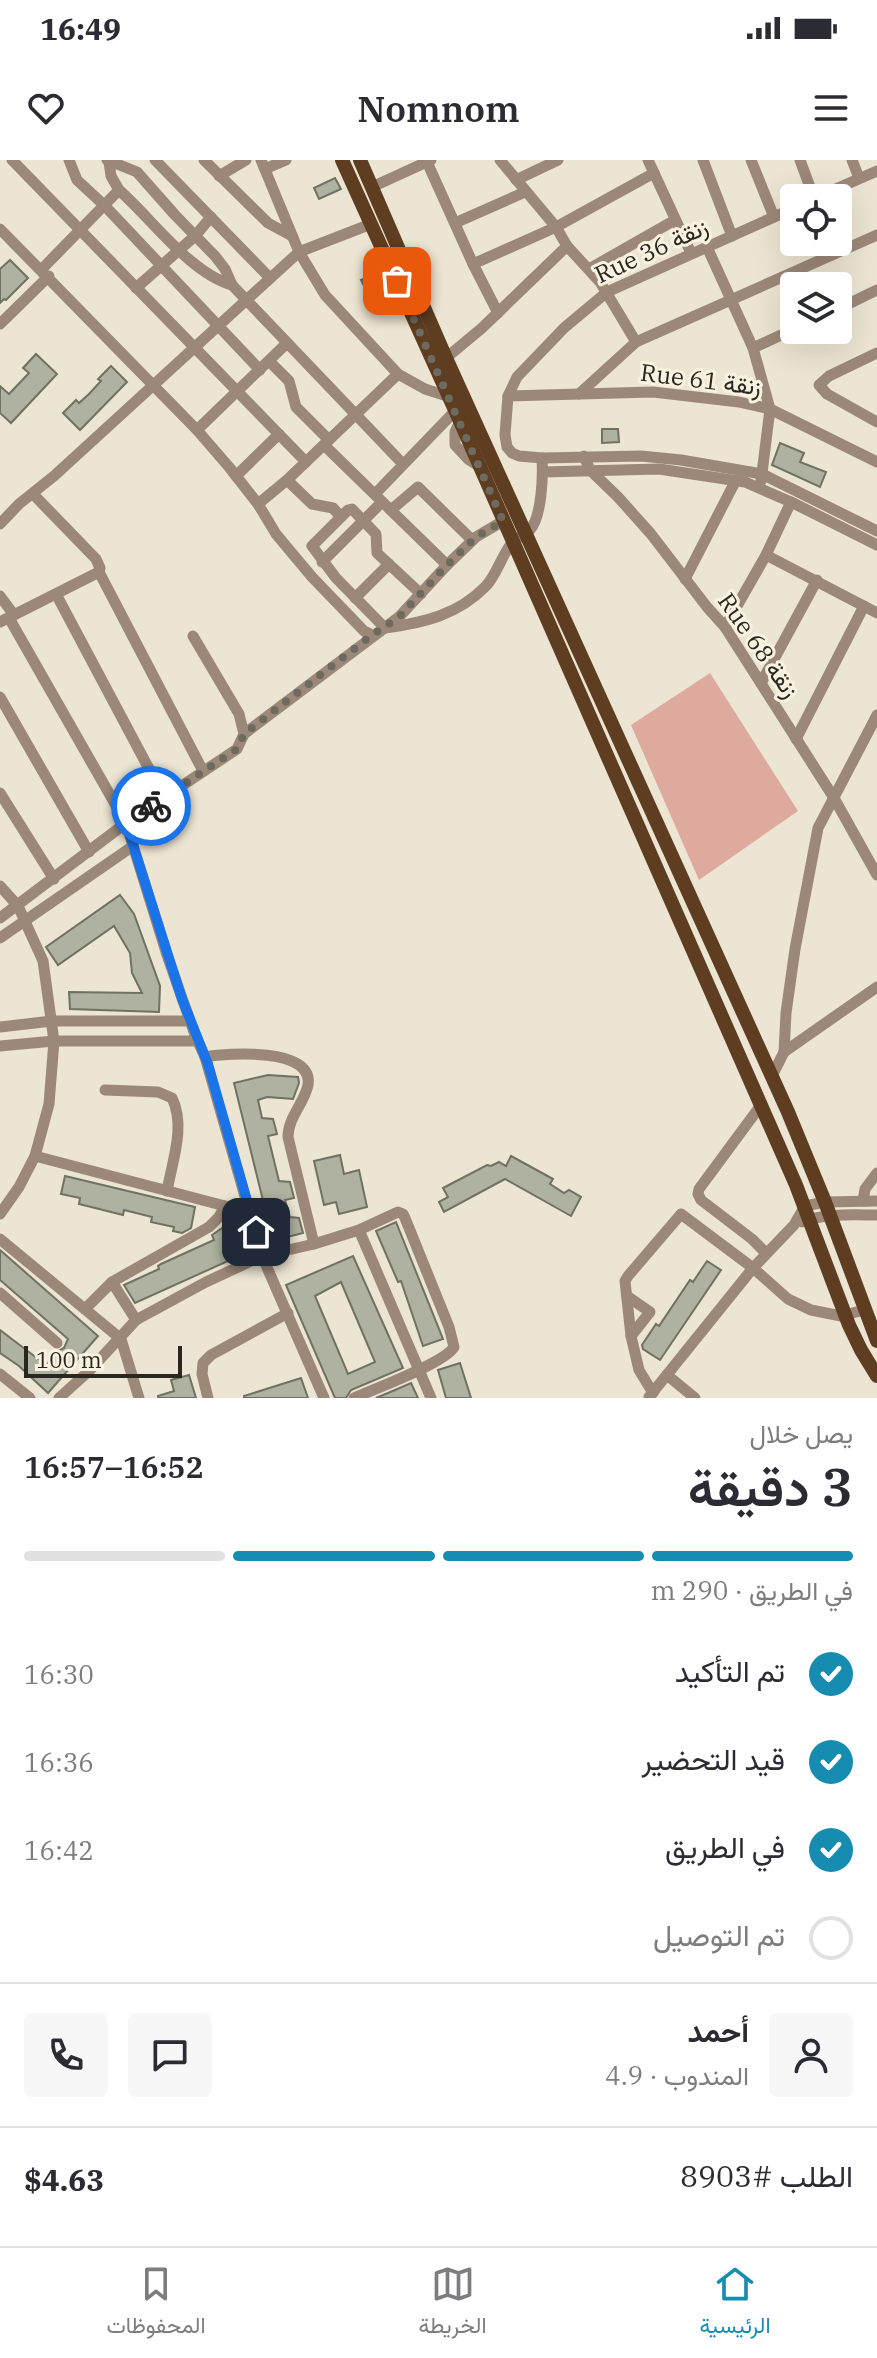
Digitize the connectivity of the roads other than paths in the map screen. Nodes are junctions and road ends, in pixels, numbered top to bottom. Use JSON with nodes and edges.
{"nodes":[{"id":1,"x":12,"y":160,"type":"edge"},
{"id":2,"x":69,"y":160,"type":"edge"},
{"id":3,"x":153,"y":160,"type":"edge"},
{"id":4,"x":204,"y":160,"type":"edge"},
{"id":5,"x":246,"y":160,"type":"edge"},
{"id":6,"x":286,"y":160,"type":"edge"},
{"id":7,"x":342,"y":160,"type":"edge"},
{"id":8,"x":360,"y":160,"type":"edge"},
{"id":9,"x":500,"y":160,"type":"edge"},
{"id":10,"x":558,"y":160,"type":"edge"},
{"id":11,"x":648,"y":160,"type":"edge"},
{"id":12,"x":703,"y":160,"type":"edge"},
{"id":13,"x":751,"y":160,"type":"edge"},
{"id":14,"x":800,"y":160,"type":"edge"},
{"id":15,"x":852,"y":160,"type":"edge"},
{"id":16,"x":108,"y":161,"type":"edge"},
{"id":17,"x":429,"y":161,"type":"edge"},
{"id":18,"x":263,"y":165,"type":"edge"},
{"id":19,"x":877,"y":171,"type":"edge"},
{"id":20,"x":137,"y":172,"type":"junction"},
{"id":21,"x":654,"y":173,"type":"junction"},
{"id":22,"x":219,"y":176,"type":"junction"},
{"id":23,"x":859,"y":178,"type":"junction"},
{"id":24,"x":516,"y":180,"type":"junction"},
{"id":25,"x":809,"y":184,"type":"edge"},
{"id":26,"x":846,"y":184,"type":"edge"},
{"id":27,"x":372,"y":187,"type":"junction"},
{"id":28,"x":119,"y":190,"type":"junction"},
{"id":29,"x":525,"y":192,"type":"junction"},
{"id":30,"x":104,"y":205,"type":"junction"},
{"id":31,"x":780,"y":214,"type":"edge"},
{"id":32,"x":211,"y":217,"type":"junction"},
{"id":33,"x":774,"y":217,"type":"junction"},
{"id":34,"x":675,"y":220,"type":"junction"},
{"id":35,"x":455,"y":223,"type":"junction"},
{"id":36,"x":371,"y":224,"type":"junction"},
{"id":37,"x":556,"y":227,"type":"junction"},
{"id":38,"x":0,"y":229,"type":"edge"},
{"id":39,"x":81,"y":229,"type":"junction"},
{"id":40,"x":877,"y":235,"type":"edge"},
{"id":41,"x":195,"y":236,"type":"junction"},
{"id":42,"x":292,"y":236,"type":"junction"},
{"id":43,"x":732,"y":236,"type":"junction"},
{"id":44,"x":852,"y":242,"type":"edge"},
{"id":45,"x":567,"y":246,"type":"junction"},
{"id":46,"x":707,"y":247,"type":"junction"},
{"id":47,"x":179,"y":249,"type":"junction"},
{"id":48,"x":299,"y":252,"type":"junction"},
{"id":49,"x":691,"y":253,"type":"junction"},
{"id":50,"x":816,"y":256,"type":"edge"},
{"id":51,"x":473,"y":264,"type":"junction"},
{"id":52,"x":160,"y":265,"type":"junction"},
{"id":53,"x":589,"y":269,"type":"junction"},
{"id":54,"x":45,"y":273,"type":"junction"},
{"id":55,"x":270,"y":278,"type":"junction"},
{"id":56,"x":232,"y":285,"type":"junction"},
{"id":57,"x":136,"y":288,"type":"junction"},
{"id":58,"x":877,"y":290,"type":"edge"},
{"id":59,"x":607,"y":292,"type":"junction"},
{"id":60,"x":246,"y":299,"type":"junction"},
{"id":61,"x":730,"y":300,"type":"junction"},
{"id":62,"x":852,"y":302,"type":"edge"},
{"id":63,"x":498,"y":313,"type":"junction"},
{"id":64,"x":0,"y":324,"type":"edge"},
{"id":65,"x":217,"y":326,"type":"junction"},
{"id":66,"x":780,"y":335,"type":"edge"},
{"id":67,"x":636,"y":342,"type":"junction"},
{"id":68,"x":287,"y":343,"type":"junction"},
{"id":69,"x":194,"y":348,"type":"junction"},
{"id":70,"x":753,"y":348,"type":"junction"},
{"id":71,"x":877,"y":353,"type":"edge"},
{"id":72,"x":446,"y":358,"type":"junction"},
{"id":73,"x":269,"y":361,"type":"junction"},
{"id":74,"x":260,"y":370,"type":"junction"},
{"id":75,"x":398,"y":374,"type":"junction"},
{"id":76,"x":154,"y":385,"type":"junction"},
{"id":77,"x":237,"y":391,"type":"junction"},
{"id":78,"x":579,"y":394,"type":"junction"},
{"id":79,"x":508,"y":396,"type":"junction"},
{"id":80,"x":455,"y":409,"type":"junction"},
{"id":81,"x":770,"y":409,"type":"junction"},
{"id":82,"x":356,"y":414,"type":"junction"},
{"id":83,"x":877,"y":422,"type":"edge"},
{"id":84,"x":197,"y":430,"type":"junction"},
{"id":85,"x":279,"y":434,"type":"junction"},
{"id":86,"x":326,"y":442,"type":"junction"},
{"id":87,"x":584,"y":456,"type":"junction"},
{"id":88,"x":542,"y":458,"type":"junction"},
{"id":89,"x":306,"y":462,"type":"junction"},
{"id":90,"x":877,"y":462,"type":"edge"},
{"id":91,"x":402,"y":463,"type":"junction"},
{"id":92,"x":590,"y":470,"type":"junction"},
{"id":93,"x":543,"y":472,"type":"junction"},
{"id":94,"x":762,"y":474,"type":"junction"},
{"id":95,"x":236,"y":476,"type":"junction"},
{"id":96,"x":287,"y":480,"type":"junction"},
{"id":97,"x":736,"y":480,"type":"junction"},
{"id":98,"x":761,"y":488,"type":"junction"},
{"id":99,"x":33,"y":494,"type":"junction"},
{"id":100,"x":383,"y":502,"type":"junction"},
{"id":101,"x":791,"y":502,"type":"junction"},
{"id":102,"x":258,"y":504,"type":"junction"},
{"id":103,"x":341,"y":517,"type":"junction"},
{"id":104,"x":365,"y":521,"type":"junction"},
{"id":105,"x":503,"y":521,"type":"junction"},
{"id":106,"x":0,"y":524,"type":"edge"},
{"id":107,"x":877,"y":531,"type":"edge"},
{"id":108,"x":526,"y":534,"type":"junction"},
{"id":109,"x":472,"y":540,"type":"junction"},
{"id":110,"x":512,"y":541,"type":"junction"},
{"id":111,"x":877,"y":545,"type":"edge"},
{"id":112,"x":766,"y":555,"type":"junction"},
{"id":113,"x":322,"y":562,"type":"junction"},
{"id":114,"x":389,"y":564,"type":"junction"},
{"id":115,"x":447,"y":565,"type":"junction"},
{"id":116,"x":99,"y":572,"type":"junction"},
{"id":117,"x":336,"y":578,"type":"junction"},
{"id":118,"x":685,"y":579,"type":"junction"},
{"id":119,"x":817,"y":580,"type":"junction"},
{"id":120,"x":323,"y":589,"type":"junction"},
{"id":121,"x":56,"y":594,"type":"junction"},
{"id":122,"x":421,"y":594,"type":"junction"},
{"id":123,"x":0,"y":596,"type":"edge"},
{"id":124,"x":355,"y":598,"type":"junction"},
{"id":125,"x":864,"y":606,"type":"junction"},
{"id":126,"x":877,"y":613,"type":"edge"},
{"id":127,"x":7,"y":618,"type":"edge"},
{"id":128,"x":725,"y":627,"type":"junction"},
{"id":129,"x":385,"y":628,"type":"junction"},
{"id":130,"x":372,"y":635,"type":"junction"},
{"id":131,"x":193,"y":636,"type":"dead end"},
{"id":132,"x":761,"y":683,"type":"junction"},
{"id":133,"x":0,"y":697,"type":"edge"},
{"id":134,"x":877,"y":715,"type":"edge"},
{"id":135,"x":244,"y":734,"type":"junction"},
{"id":136,"x":872,"y":738,"type":"edge"},
{"id":137,"x":796,"y":739,"type":"junction"},
{"id":138,"x":203,"y":771,"type":"junction"},
{"id":139,"x":0,"y":793,"type":"edge"},
{"id":140,"x":164,"y":797,"type":"junction"},
{"id":141,"x":834,"y":798,"type":"junction"},
{"id":142,"x":126,"y":823,"type":"junction"},
{"id":143,"x":133,"y":846,"type":"junction"},
{"id":144,"x":89,"y":852,"type":"junction"},
{"id":145,"x":877,"y":875,"type":"edge"},
{"id":146,"x":54,"y":879,"type":"junction"},
{"id":147,"x":0,"y":886,"type":"edge"},
{"id":148,"x":18,"y":906,"type":"junction"},
{"id":149,"x":0,"y":918,"type":"edge"},
{"id":150,"x":26,"y":921,"type":"junction"},
{"id":151,"x":0,"y":938,"type":"edge"},
{"id":152,"x":877,"y":987,"type":"edge"},
{"id":153,"x":52,"y":1021,"type":"junction"},
{"id":154,"x":190,"y":1021,"type":"junction"},
{"id":155,"x":0,"y":1027,"type":"edge"},
{"id":156,"x":54,"y":1041,"type":"junction"},
{"id":157,"x":197,"y":1041,"type":"junction"},
{"id":158,"x":0,"y":1046,"type":"edge"},
{"id":159,"x":784,"y":1052,"type":"junction"},
{"id":160,"x":205,"y":1057,"type":"junction"},
{"id":161,"x":772,"y":1076,"type":"junction"},
{"id":162,"x":105,"y":1090,"type":"dead end"},
{"id":163,"x":761,"y":1105,"type":"junction"},
{"id":164,"x":35,"y":1156,"type":"junction"},
{"id":165,"x":877,"y":1173,"type":"edge"},
{"id":166,"x":167,"y":1191,"type":"junction"},
{"id":167,"x":863,"y":1201,"type":"junction"},
{"id":168,"x":877,"y":1201,"type":"edge"},
{"id":169,"x":225,"y":1206,"type":"junction"},
{"id":170,"x":250,"y":1208,"type":"junction"},
{"id":171,"x":828,"y":1209,"type":"junction"},
{"id":172,"x":808,"y":1213,"type":"junction"},
{"id":173,"x":0,"y":1214,"type":"edge"},
{"id":174,"x":877,"y":1215,"type":"edge"},
{"id":175,"x":359,"y":1230,"type":"junction"},
{"id":176,"x":0,"y":1239,"type":"edge"},
{"id":177,"x":314,"y":1244,"type":"junction"},
{"id":178,"x":766,"y":1253,"type":"junction"},
{"id":179,"x":262,"y":1256,"type":"junction"},
{"id":180,"x":753,"y":1268,"type":"junction"},
{"id":181,"x":112,"y":1282,"type":"junction"},
{"id":182,"x":0,"y":1293,"type":"edge"},
{"id":183,"x":627,"y":1296,"type":"junction"},
{"id":184,"x":85,"y":1309,"type":"junction"},
{"id":185,"x":864,"y":1310,"type":"junction"},
{"id":186,"x":288,"y":1313,"type":"junction"},
{"id":187,"x":846,"y":1316,"type":"junction"},
{"id":188,"x":136,"y":1320,"type":"junction"},
{"id":189,"x":631,"y":1336,"type":"junction"},
{"id":190,"x":121,"y":1339,"type":"junction"},
{"id":191,"x":877,"y":1341,"type":"edge"},
{"id":192,"x":57,"y":1343,"type":"dead end"},
{"id":193,"x":420,"y":1369,"type":"junction"},
{"id":194,"x":0,"y":1374,"type":"edge"},
{"id":195,"x":667,"y":1375,"type":"junction"},
{"id":196,"x":877,"y":1376,"type":"edge"},
{"id":197,"x":651,"y":1396,"type":"edge"},
{"id":198,"x":30,"y":1398,"type":"edge"},
{"id":199,"x":59,"y":1398,"type":"edge"},
{"id":200,"x":139,"y":1398,"type":"edge"},
{"id":201,"x":208,"y":1398,"type":"edge"},
{"id":202,"x":324,"y":1398,"type":"edge"},
{"id":203,"x":354,"y":1398,"type":"edge"},
{"id":204,"x":431,"y":1398,"type":"edge"},
{"id":205,"x":695,"y":1398,"type":"edge"}],
"edges":[{"from":1,"to":39,"type":"street"},
{"from":2,"to":30,"type":"street"},
{"from":3,"to":20,"type":"street"},
{"from":3,"to":32,"type":"street"},
{"from":4,"to":22,"type":"street"},
{"from":5,"to":22,"type":"street"},
{"from":6,"to":18,"type":"street"},
{"from":7,"to":36,"type":"main road"},
{"from":8,"to":27,"type":"main road"},
{"from":9,"to":24,"type":"street"},
{"from":10,"to":24,"type":"street"},
{"from":11,"to":21,"type":"street"},
{"from":12,"to":43,"type":"street"},
{"from":13,"to":33,"type":"street"},
{"from":14,"to":25,"type":"street"},
{"from":15,"to":23,"type":"street"},
{"from":16,"to":20,"type":"street"},
{"from":16,"to":28,"type":"street"},
{"from":17,"to":27,"type":"street"},
{"from":17,"to":35,"type":"street"},
{"from":18,"to":42,"type":"street"},
{"from":19,"to":23,"type":"street"},
{"from":20,"to":41,"type":"street"},
{"from":21,"to":34,"type":"street"},
{"from":21,"to":37,"type":"street"},
{"from":22,"to":42,"type":"street"},
{"from":23,"to":26,"type":"street"},
{"from":24,"to":29,"type":"street"},
{"from":27,"to":72,"type":"main road"},
{"from":28,"to":30,"type":"street"},
{"from":28,"to":47,"type":"street"},
{"from":29,"to":35,"type":"street"},
{"from":29,"to":37,"type":"street"},
{"from":30,"to":39,"type":"street"},
{"from":30,"to":52,"type":"street"},
{"from":31,"to":33,"type":"street","name":"Rue 36 زنقة"},
{"from":32,"to":41,"type":"street"},
{"from":32,"to":55,"type":"street"},
{"from":33,"to":43,"type":"street","name":"Rue 36 زنقة"},
{"from":34,"to":49,"type":"street"},
{"from":34,"to":53,"type":"street"},
{"from":35,"to":51,"type":"street"},
{"from":36,"to":48,"type":"street"},
{"from":36,"to":80,"type":"main road"},
{"from":37,"to":45,"type":"street"},
{"from":37,"to":51,"type":"street"},
{"from":38,"to":54,"type":"street"},
{"from":39,"to":54,"type":"street"},
{"from":39,"to":57,"type":"street"},
{"from":40,"to":44,"type":"street"},
{"from":41,"to":47,"type":"street"},
{"from":41,"to":56,"type":"street"},
{"from":42,"to":48,"type":"street"},
{"from":43,"to":46,"type":"street","name":"Rue 36 زنقة"},
{"from":45,"to":53,"type":"street"},
{"from":45,"to":63,"type":"street"},
{"from":46,"to":49,"type":"street","name":"Rue 36 زنقة"},
{"from":46,"to":61,"type":"street"},
{"from":47,"to":52,"type":"street"},
{"from":47,"to":56,"type":"street"},
{"from":48,"to":55,"type":"street"},
{"from":48,"to":75,"type":"street"},
{"from":49,"to":59,"type":"street","name":"Rue 36 زنقة"},
{"from":50,"to":61,"type":"street"},
{"from":51,"to":63,"type":"street"},
{"from":52,"to":57,"type":"street"},
{"from":52,"to":65,"type":"street"},
{"from":53,"to":59,"type":"street"},
{"from":54,"to":64,"type":"street"},
{"from":54,"to":76,"type":"street"},
{"from":55,"to":60,"type":"street"},
{"from":56,"to":60,"type":"street"},
{"from":57,"to":69,"type":"street"},
{"from":58,"to":62,"type":"street"},
{"from":59,"to":67,"type":"street"},
{"from":59,"to":79,"type":"street","name":"Rue 36 زنقة"},
{"from":60,"to":65,"type":"street"},
{"from":60,"to":68,"type":"street"},
{"from":61,"to":67,"type":"street"},
{"from":61,"to":70,"type":"street"},
{"from":63,"to":72,"type":"street"},
{"from":65,"to":69,"type":"street"},
{"from":65,"to":74,"type":"street"},
{"from":66,"to":70,"type":"street"},
{"from":67,"to":78,"type":"street"},
{"from":68,"to":73,"type":"street"},
{"from":68,"to":82,"type":"street"},
{"from":69,"to":76,"type":"street"},
{"from":69,"to":77,"type":"street"},
{"from":70,"to":81,"type":"street"},
{"from":71,"to":83,"type":"street"},
{"from":72,"to":108,"type":"main road"},
{"from":73,"to":74,"type":"street"},
{"from":73,"to":86,"type":"street"},
{"from":74,"to":77,"type":"street"},
{"from":75,"to":80,"type":"street"},
{"from":75,"to":82,"type":"street"},
{"from":76,"to":84,"type":"street"},
{"from":76,"to":99,"type":"street"},
{"from":77,"to":84,"type":"street"},
{"from":77,"to":85,"type":"street"},
{"from":78,"to":79,"type":"street","name":"Rue 61 زنقة"},
{"from":78,"to":81,"type":"street","name":"Rue 61 زنقة"},
{"from":79,"to":88,"type":"street"},
{"from":80,"to":91,"type":"street"},
{"from":80,"to":105,"type":"main road"},
{"from":81,"to":90,"type":"street","name":"Rue 61 زنقة"},
{"from":81,"to":94,"type":"street"},
{"from":82,"to":86,"type":"street"},
{"from":82,"to":91,"type":"street"},
{"from":84,"to":95,"type":"street"},
{"from":85,"to":89,"type":"street"},
{"from":85,"to":95,"type":"street"},
{"from":86,"to":89,"type":"street"},
{"from":86,"to":100,"type":"street"},
{"from":87,"to":88,"type":"street"},
{"from":87,"to":92,"type":"street","name":"Rue 68 زنقة"},
{"from":87,"to":94,"type":"street"},
{"from":88,"to":93,"type":"street"},
{"from":89,"to":96,"type":"street"},
{"from":91,"to":100,"type":"street"},
{"from":92,"to":93,"type":"street"},
{"from":92,"to":97,"type":"street"},
{"from":92,"to":118,"type":"street","name":"Rue 68 زنقة"},
{"from":93,"to":108,"type":"street"},
{"from":94,"to":98,"type":"street"},
{"from":94,"to":107,"type":"street"},
{"from":95,"to":102,"type":"street"},
{"from":96,"to":102,"type":"street"},
{"from":96,"to":103,"type":"street"},
{"from":97,"to":98,"type":"street"},
{"from":97,"to":118,"type":"street"},
{"from":98,"to":101,"type":"street"},
{"from":99,"to":106,"type":"street"},
{"from":99,"to":116,"type":"street"},
{"from":100,"to":104,"type":"street"},
{"from":100,"to":109,"type":"street"},
{"from":100,"to":115,"type":"street"},
{"from":101,"to":111,"type":"street"},
{"from":101,"to":112,"type":"street"},
{"from":102,"to":120,"type":"street"},
{"from":103,"to":104,"type":"street"},
{"from":103,"to":113,"type":"street"},
{"from":104,"to":113,"type":"street"},
{"from":104,"to":114,"type":"street"},
{"from":105,"to":109,"type":"street"},
{"from":105,"to":110,"type":"main road"},
{"from":108,"to":110,"type":"street"},
{"from":108,"to":161,"type":"main road"},
{"from":109,"to":115,"type":"street"},
{"from":110,"to":129,"type":"street"},
{"from":110,"to":163,"type":"main road"},
{"from":112,"to":119,"type":"street"},
{"from":112,"to":128,"type":"street"},
{"from":113,"to":117,"type":"street"},
{"from":114,"to":122,"type":"street"},
{"from":114,"to":124,"type":"street"},
{"from":115,"to":122,"type":"street"},
{"from":116,"to":121,"type":"street"},
{"from":116,"to":138,"type":"street"},
{"from":117,"to":120,"type":"street"},
{"from":117,"to":124,"type":"street"},
{"from":118,"to":128,"type":"street","name":"Rue 68 زنقة"},
{"from":119,"to":125,"type":"street"},
{"from":119,"to":132,"type":"street"},
{"from":120,"to":130,"type":"street"},
{"from":121,"to":127,"type":"street"},
{"from":121,"to":140,"type":"street"},
{"from":122,"to":129,"type":"street"},
{"from":123,"to":127,"type":"street"},
{"from":124,"to":129,"type":"street"},
{"from":125,"to":126,"type":"street"},
{"from":125,"to":137,"type":"street"},
{"from":127,"to":142,"type":"street"},
{"from":128,"to":132,"type":"street","name":"Rue 68 زنقة"},
{"from":129,"to":130,"type":"street"},
{"from":130,"to":135,"type":"street"},
{"from":131,"to":135,"type":"street"},
{"from":132,"to":137,"type":"street","name":"Rue 68 زنقة"},
{"from":133,"to":144,"type":"street"},
{"from":134,"to":136,"type":"street"},
{"from":135,"to":138,"type":"street"},
{"from":136,"to":141,"type":"street"},
{"from":137,"to":141,"type":"street","name":"Rue 68 زنقة"},
{"from":138,"to":140,"type":"street"},
{"from":139,"to":146,"type":"street"},
{"from":140,"to":142,"type":"street"},
{"from":141,"to":145,"type":"street","name":"Rue 68 زنقة"},
{"from":141,"to":159,"type":"street"},
{"from":142,"to":143,"type":"street"},
{"from":142,"to":144,"type":"street"},
{"from":143,"to":150,"type":"street"},
{"from":143,"to":154,"type":"street"},
{"from":144,"to":146,"type":"street"},
{"from":146,"to":148,"type":"street"},
{"from":147,"to":148,"type":"street"},
{"from":148,"to":149,"type":"street"},
{"from":148,"to":150,"type":"street"},
{"from":150,"to":151,"type":"street"},
{"from":150,"to":153,"type":"street"},
{"from":152,"to":159,"type":"street"},
{"from":153,"to":154,"type":"street"},
{"from":153,"to":155,"type":"street"},
{"from":153,"to":156,"type":"street"},
{"from":154,"to":157,"type":"street"},
{"from":156,"to":157,"type":"street"},
{"from":156,"to":158,"type":"street"},
{"from":156,"to":164,"type":"street"},
{"from":157,"to":160,"type":"street"},
{"from":159,"to":161,"type":"street"},
{"from":160,"to":170,"type":"street"},
{"from":160,"to":177,"type":"street"},
{"from":161,"to":171,"type":"main road"},
{"from":162,"to":166,"type":"street"},
{"from":163,"to":172,"type":"main road"},
{"from":163,"to":178,"type":"street"},
{"from":164,"to":166,"type":"street"},
{"from":164,"to":173,"type":"street"},
{"from":165,"to":167,"type":"street"},
{"from":166,"to":169,"type":"street"},
{"from":167,"to":168,"type":"street"},
{"from":167,"to":171,"type":"street"},
{"from":169,"to":170,"type":"street"},
{"from":169,"to":181,"type":"street"},
{"from":170,"to":179,"type":"street"},
{"from":171,"to":172,"type":"street"},
{"from":171,"to":174,"type":"street"},
{"from":171,"to":185,"type":"main road"},
{"from":172,"to":178,"type":"street"},
{"from":172,"to":187,"type":"main road"},
{"from":175,"to":177,"type":"street"},
{"from":175,"to":193,"type":"street"},
{"from":175,"to":193,"type":"street"},
{"from":176,"to":184,"type":"street"},
{"from":177,"to":179,"type":"street"},
{"from":178,"to":180,"type":"street"},
{"from":179,"to":186,"type":"street"},
{"from":179,"to":188,"type":"street"},
{"from":180,"to":183,"type":"street"},
{"from":180,"to":187,"type":"street"},
{"from":180,"to":195,"type":"street"},
{"from":181,"to":184,"type":"street"},
{"from":181,"to":188,"type":"street"},
{"from":182,"to":192,"type":"street"},
{"from":183,"to":189,"type":"street"},
{"from":183,"to":189,"type":"street"},
{"from":184,"to":190,"type":"street"},
{"from":185,"to":187,"type":"street"},
{"from":185,"to":191,"type":"main road"},
{"from":186,"to":201,"type":"street"},
{"from":186,"to":202,"type":"street"},
{"from":187,"to":196,"type":"main road"},
{"from":188,"to":190,"type":"street"},
{"from":189,"to":197,"type":"street"},
{"from":190,"to":199,"type":"street"},
{"from":190,"to":200,"type":"street"},
{"from":193,"to":203,"type":"street"},
{"from":193,"to":204,"type":"street"},
{"from":194,"to":198,"type":"street"},
{"from":195,"to":197,"type":"street"},
{"from":195,"to":205,"type":"street"}]}
